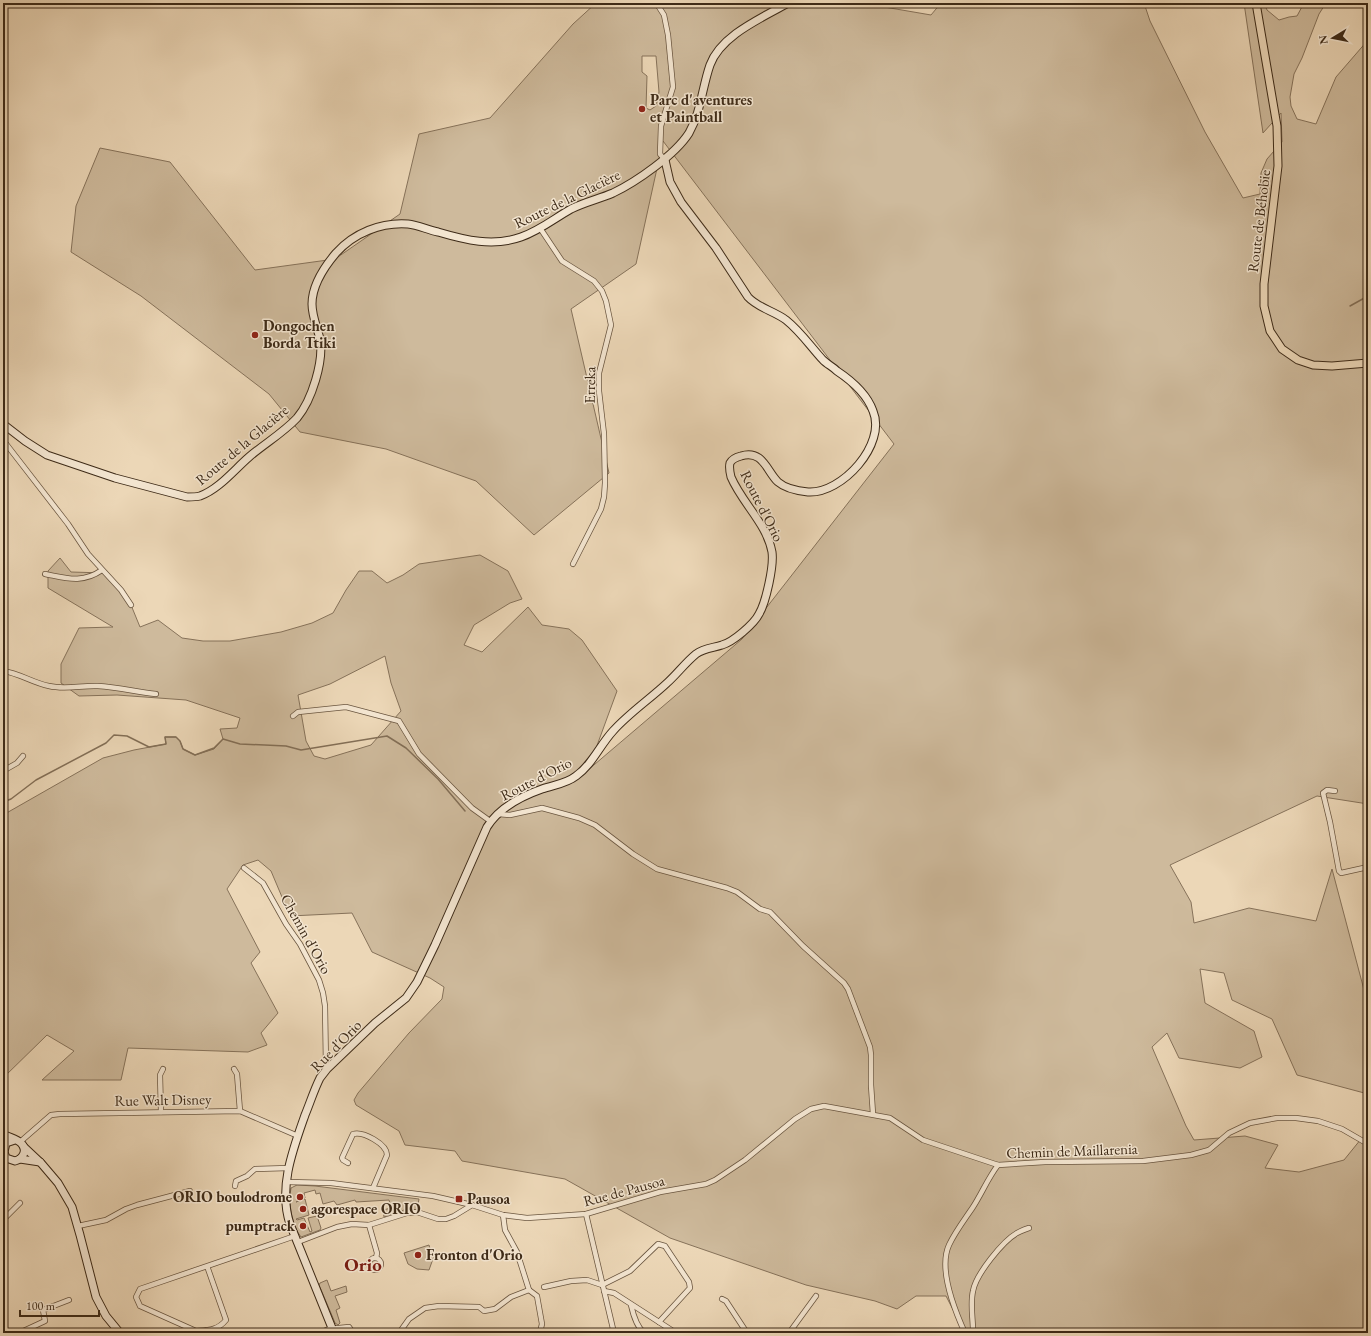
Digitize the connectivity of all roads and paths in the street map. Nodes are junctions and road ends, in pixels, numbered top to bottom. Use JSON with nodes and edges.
{"nodes":[{"id":1,"x":553,"y":3,"type":"edge"},
{"id":2,"x":570,"y":3,"type":"edge"},
{"id":3,"x":654,"y":3,"type":"edge"},
{"id":4,"x":788,"y":3,"type":"edge"},
{"id":5,"x":1256,"y":3,"type":"edge"},
{"id":6,"x":665,"y":160,"type":"junction"},
{"id":7,"x":540,"y":228,"type":"junction"},
{"id":8,"x":1368,"y":363,"type":"edge"},
{"id":9,"x":3,"y":424,"type":"edge"},
{"id":10,"x":3,"y":440,"type":"edge"},
{"id":11,"x":572,"y":564,"type":"dead end"},
{"id":12,"x":102,"y":570,"type":"junction"},
{"id":13,"x":45,"y":574,"type":"dead end"},
{"id":14,"x":131,"y":605,"type":"dead end"},
{"id":15,"x":3,"y":671,"type":"edge"},
{"id":16,"x":156,"y":694,"type":"dead end"},
{"id":17,"x":293,"y":716,"type":"dead end"},
{"id":18,"x":23,"y":756,"type":"dead end"},
{"id":19,"x":3,"y":772,"type":"edge"},
{"id":20,"x":1335,"y":791,"type":"dead end"},
{"id":21,"x":497,"y":814,"type":"junction"},
{"id":22,"x":490,"y":821,"type":"junction"},
{"id":23,"x":1368,"y":867,"type":"edge"},
{"id":24,"x":244,"y":868,"type":"dead end"},
{"id":25,"x":163,"y":1069,"type":"dead end"},
{"id":26,"x":234,"y":1069,"type":"dead end"},
{"id":27,"x":327,"y":1069,"type":"junction"},
{"id":28,"x":240,"y":1111,"type":"junction"},
{"id":29,"x":160,"y":1112,"type":"junction"},
{"id":30,"x":874,"y":1114,"type":"junction"},
{"id":31,"x":3,"y":1134,"type":"edge"},
{"id":32,"x":298,"y":1136,"type":"junction"},
{"id":33,"x":20,"y":1144,"type":"junction"},
{"id":34,"x":1368,"y":1144,"type":"edge"},
{"id":35,"x":4,"y":1148,"type":"edge"},
{"id":36,"x":20,"y":1159,"type":"junction"},
{"id":37,"x":6,"y":1160,"type":"edge"},
{"id":38,"x":41,"y":1162,"type":"junction"},
{"id":39,"x":348,"y":1163,"type":"dead end"},
{"id":40,"x":998,"y":1165,"type":"junction"},
{"id":41,"x":289,"y":1168,"type":"junction"},
{"id":42,"x":287,"y":1182,"type":"junction"},
{"id":43,"x":235,"y":1186,"type":"dead end"},
{"id":44,"x":373,"y":1188,"type":"junction"},
{"id":45,"x":190,"y":1191,"type":"dead end"},
{"id":46,"x":20,"y":1203,"type":"dead end"},
{"id":47,"x":472,"y":1205,"type":"junction"},
{"id":48,"x":586,"y":1214,"type":"junction"},
{"id":49,"x":503,"y":1215,"type":"junction"},
{"id":50,"x":3,"y":1220,"type":"edge"},
{"id":51,"x":369,"y":1225,"type":"junction"},
{"id":52,"x":78,"y":1226,"type":"junction"},
{"id":53,"x":1029,"y":1228,"type":"dead end"},
{"id":54,"x":296,"y":1239,"type":"junction"},
{"id":55,"x":376,"y":1258,"type":"dead end"},
{"id":56,"x":206,"y":1266,"type":"junction"},
{"id":57,"x":602,"y":1285,"type":"junction"},
{"id":58,"x":544,"y":1287,"type":"dead end"},
{"id":59,"x":529,"y":1290,"type":"junction"},
{"id":60,"x":604,"y":1291,"type":"junction"},
{"id":61,"x":816,"y":1296,"type":"dead end"},
{"id":62,"x":722,"y":1299,"type":"dead end"},
{"id":63,"x":69,"y":1300,"type":"dead end"},
{"id":64,"x":631,"y":1305,"type":"junction"},
{"id":65,"x":659,"y":1322,"type":"junction"},
{"id":66,"x":333,"y":1331,"type":"edge"},
{"id":67,"x":19,"y":1333,"type":"edge"},
{"id":68,"x":120,"y":1333,"type":"edge"},
{"id":69,"x":319,"y":1333,"type":"edge"},
{"id":70,"x":353,"y":1333,"type":"edge"},
{"id":71,"x":399,"y":1333,"type":"edge"},
{"id":72,"x":537,"y":1333,"type":"edge"},
{"id":73,"x":614,"y":1333,"type":"edge"},
{"id":74,"x":644,"y":1333,"type":"edge"},
{"id":75,"x":676,"y":1333,"type":"edge"},
{"id":76,"x":747,"y":1333,"type":"edge"},
{"id":77,"x":789,"y":1333,"type":"edge"},
{"id":78,"x":965,"y":1333,"type":"edge"},
{"id":79,"x":971,"y":1333,"type":"edge"}],
"edges":[{"from":1,"to":2,"type":"street"},
{"from":3,"to":6,"type":"street"},
{"from":4,"to":6,"type":"street","name":"Route de la Glacière"},
{"from":5,"to":8,"type":"main road","name":"Route de Béhobie"},
{"from":6,"to":7,"type":"street","name":"Route de la Glacière"},
{"from":6,"to":21,"type":"street","name":"Route d'Orio"},
{"from":7,"to":9,"type":"street","name":"Route de la Glacière"},
{"from":7,"to":11,"type":"street","name":"Erreka"},
{"from":10,"to":12,"type":"street"},
{"from":12,"to":13,"type":"street"},
{"from":12,"to":14,"type":"street"},
{"from":15,"to":16,"type":"street"},
{"from":17,"to":22,"type":"street"},
{"from":18,"to":19,"type":"street"},
{"from":20,"to":23,"type":"street"},
{"from":21,"to":22,"type":"street","name":"Route d'Orio"},
{"from":21,"to":30,"type":"street"},
{"from":22,"to":27,"type":"street","name":"Rue d'Orio"},
{"from":24,"to":27,"type":"street","name":"Chemin d'Orio"},
{"from":25,"to":29,"type":"street"},
{"from":26,"to":28,"type":"street"},
{"from":27,"to":32,"type":"street","name":"Rue d'Orio"},
{"from":28,"to":29,"type":"street","name":"Rue Walt Disney"},
{"from":28,"to":32,"type":"street","name":"Rue Walt Disney"},
{"from":29,"to":33,"type":"street","name":"Rue Walt Disney"},
{"from":30,"to":40,"type":"street","name":"Chemin de Maillarenia"},
{"from":30,"to":48,"type":"street","name":"Rue de Pausoa"},
{"from":31,"to":33,"type":"street"},
{"from":32,"to":41,"type":"street","name":"Rue d'Orio"},
{"from":33,"to":35,"type":"street"},
{"from":33,"to":36,"type":"street"},
{"from":33,"to":38,"type":"street"},
{"from":34,"to":40,"type":"street","name":"Chemin de Maillarenia"},
{"from":35,"to":37,"type":"street"},
{"from":36,"to":37,"type":"street"},
{"from":36,"to":38,"type":"street"},
{"from":38,"to":52,"type":"street"},
{"from":39,"to":44,"type":"street"},
{"from":40,"to":78,"type":"street"},
{"from":41,"to":42,"type":"street","name":"Rue d'Orio"},
{"from":41,"to":43,"type":"street"},
{"from":42,"to":44,"type":"street","name":"Rue de Pausoa"},
{"from":42,"to":54,"type":"street","name":"Rue d'Orio"},
{"from":44,"to":47,"type":"street","name":"Rue de Pausoa"},
{"from":45,"to":52,"type":"street"},
{"from":46,"to":50,"type":"street"},
{"from":47,"to":49,"type":"street","name":"Rue de Pausoa"},
{"from":47,"to":51,"type":"street"},
{"from":48,"to":49,"type":"street","name":"Rue de Pausoa"},
{"from":48,"to":57,"type":"street"},
{"from":49,"to":59,"type":"street"},
{"from":51,"to":54,"type":"street"},
{"from":51,"to":55,"type":"street"},
{"from":52,"to":68,"type":"street"},
{"from":53,"to":79,"type":"street"},
{"from":54,"to":56,"type":"street"},
{"from":54,"to":66,"type":"street","name":"Rue d'Orio"},
{"from":56,"to":56,"type":"street"},
{"from":57,"to":58,"type":"street"},
{"from":57,"to":60,"type":"street"},
{"from":57,"to":65,"type":"street"},
{"from":59,"to":71,"type":"street"},
{"from":59,"to":72,"type":"street"},
{"from":60,"to":64,"type":"street"},
{"from":60,"to":73,"type":"street"},
{"from":61,"to":77,"type":"street"},
{"from":62,"to":76,"type":"street"},
{"from":63,"to":67,"type":"street"},
{"from":64,"to":65,"type":"street"},
{"from":64,"to":74,"type":"street"},
{"from":65,"to":75,"type":"street"},
{"from":66,"to":69,"type":"street"},
{"from":66,"to":70,"type":"street"}]}
